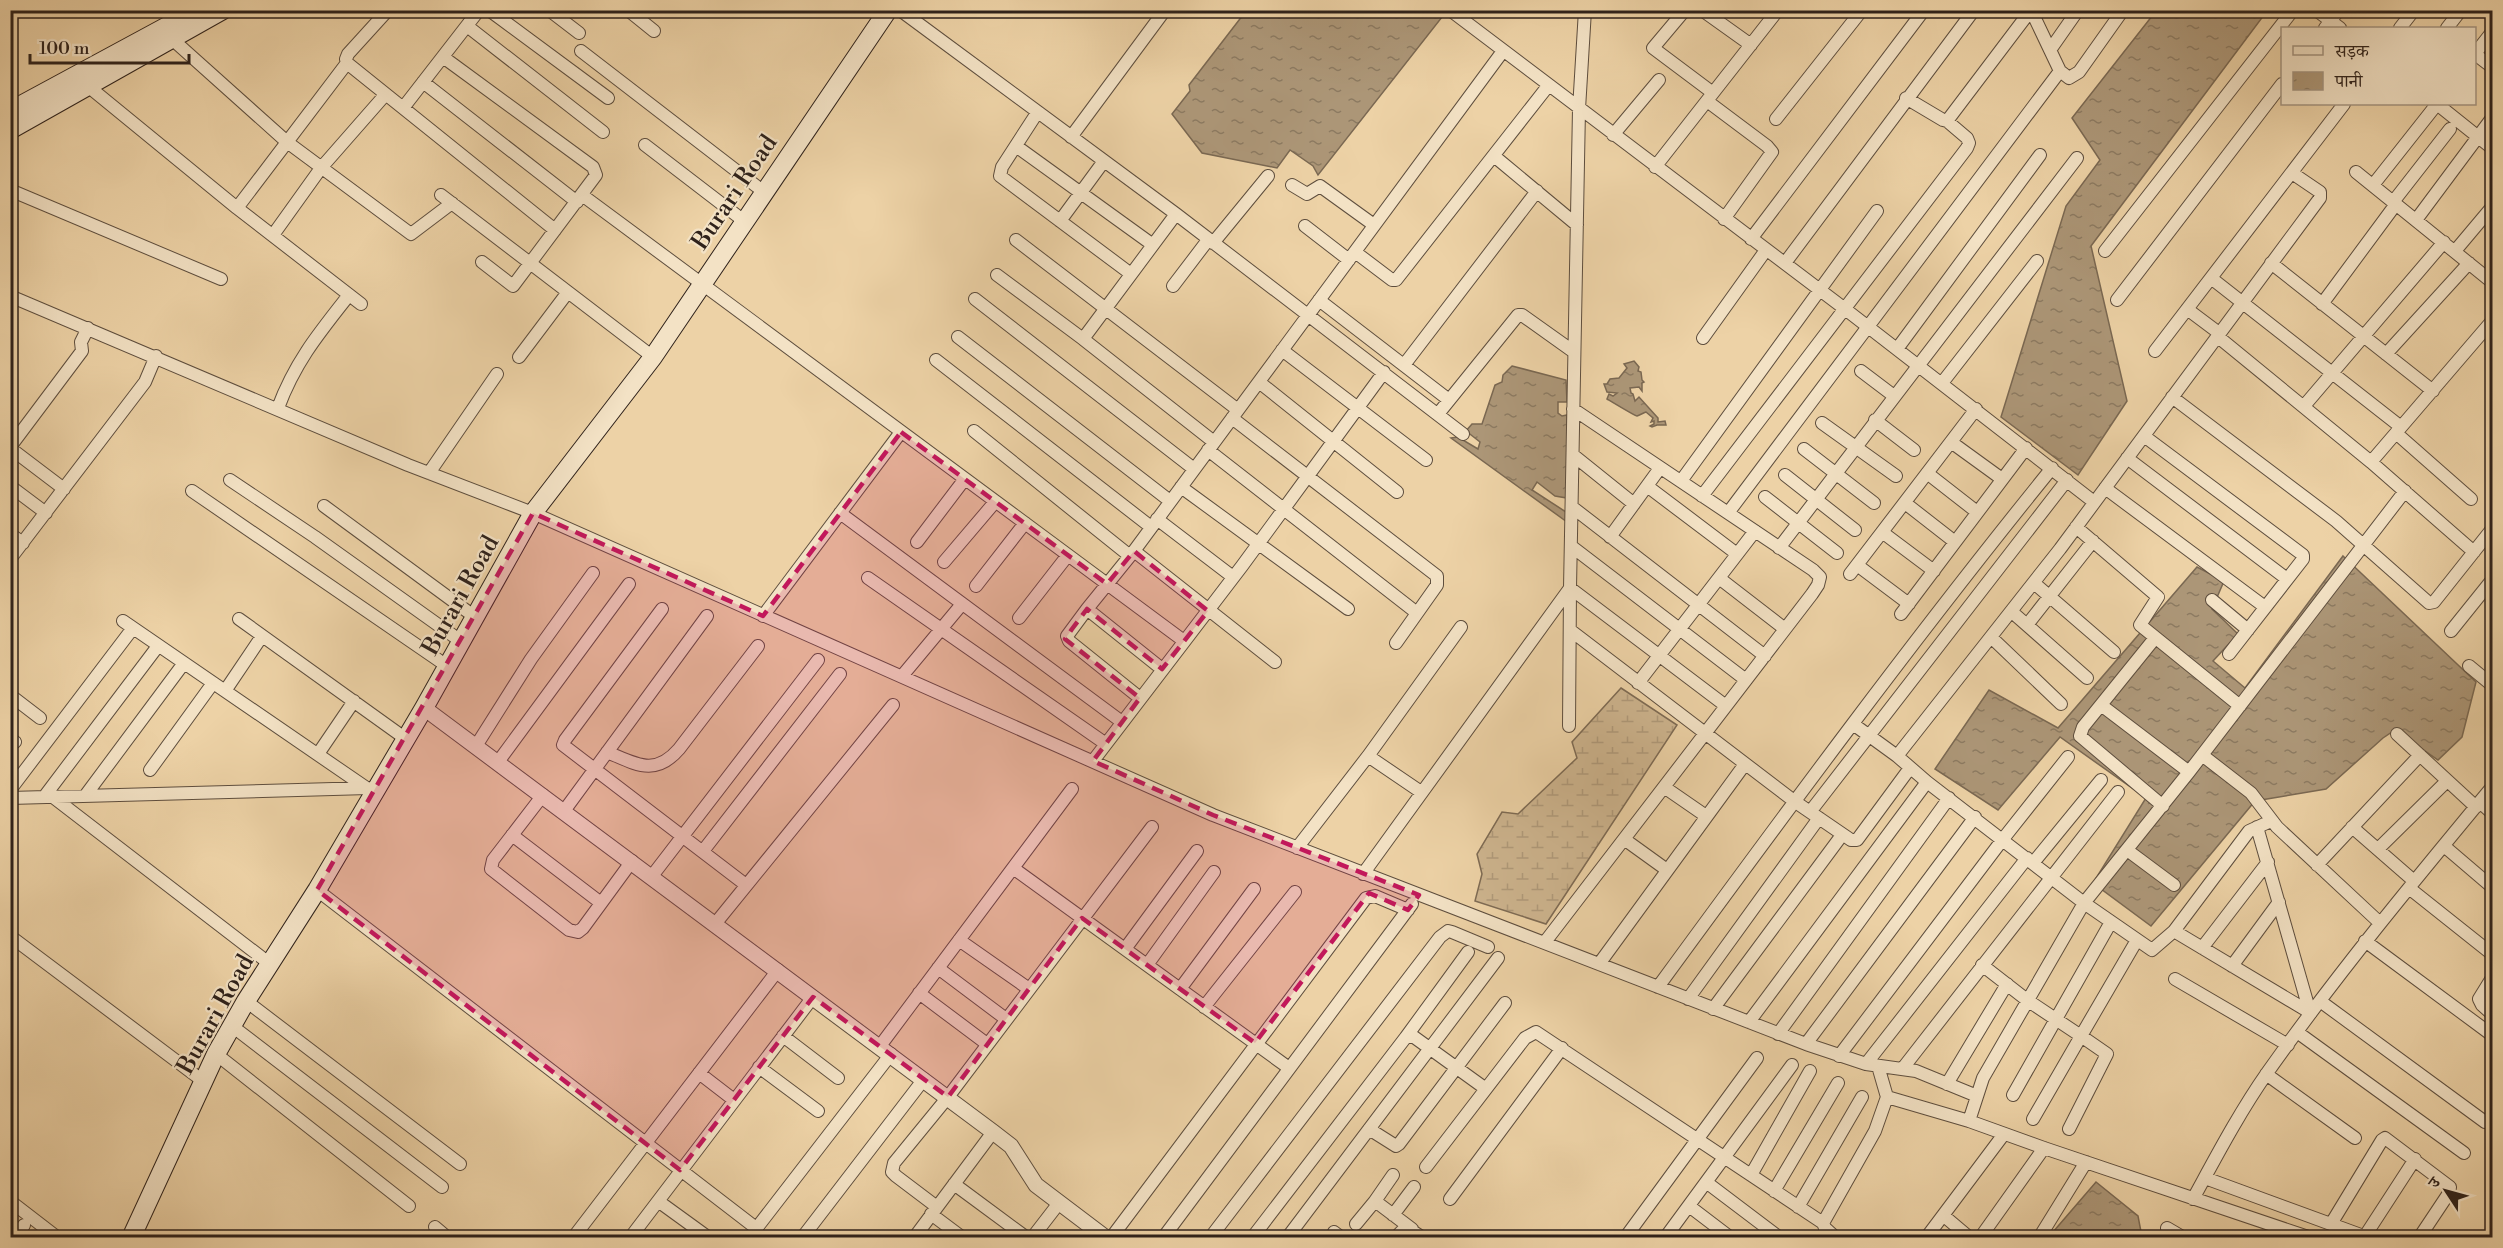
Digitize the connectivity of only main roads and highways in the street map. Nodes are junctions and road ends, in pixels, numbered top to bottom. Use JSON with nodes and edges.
{"nodes":[{"id":1,"x":197,"y":10,"type":"edge"},
{"id":2,"x":223,"y":10,"type":"edge"},
{"id":3,"x":888,"y":10,"type":"edge"},
{"id":4,"x":82,"y":81,"type":"junction"},
{"id":5,"x":10,"y":111,"type":"edge"},
{"id":6,"x":10,"y":130,"type":"edge"},
{"id":7,"x":134,"y":1236,"type":"edge"}],
"edges":[{"from":1,"to":4,"type":"main road"},
{"from":2,"to":4,"type":"main road"},
{"from":3,"to":7,"type":"main road","name":"Burari Road"},
{"from":4,"to":5,"type":"main road"},
{"from":4,"to":6,"type":"main road"}]}
